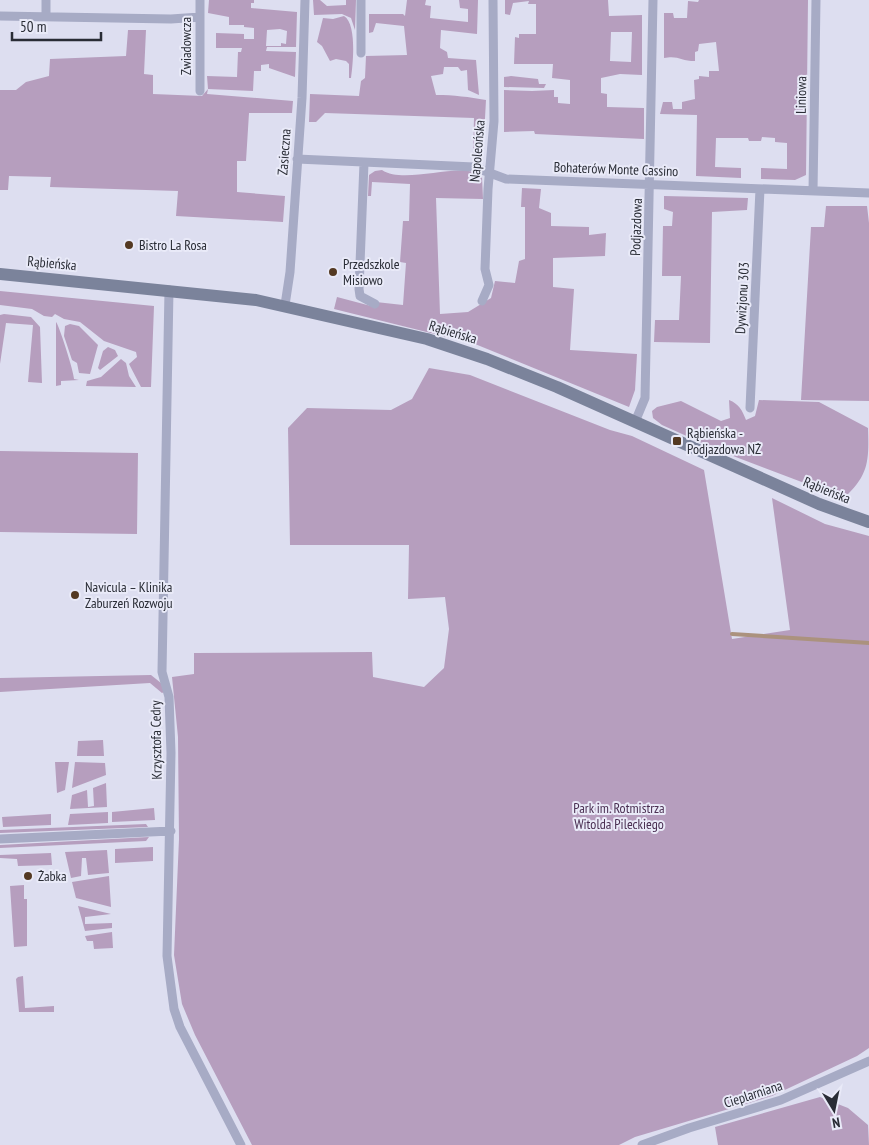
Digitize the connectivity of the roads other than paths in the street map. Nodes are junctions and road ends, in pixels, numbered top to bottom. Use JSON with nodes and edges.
{"nodes":[{"id":1,"x":46,"y":0,"type":"edge"},
{"id":2,"x":200,"y":0,"type":"edge"},
{"id":3,"x":305,"y":0,"type":"edge"},
{"id":4,"x":361,"y":0,"type":"edge"},
{"id":5,"x":493,"y":0,"type":"edge"},
{"id":6,"x":653,"y":0,"type":"edge"},
{"id":7,"x":816,"y":0,"type":"edge"},
{"id":8,"x":0,"y":16,"type":"edge"},
{"id":9,"x":46,"y":16,"type":"junction"},
{"id":10,"x":200,"y":17,"type":"junction"},
{"id":11,"x":361,"y":53,"type":"dead end"},
{"id":12,"x":200,"y":91,"type":"dead end"},
{"id":13,"x":297,"y":159,"type":"junction"},
{"id":14,"x":364,"y":163,"type":"junction"},
{"id":15,"x":490,"y":172,"type":"junction"},
{"id":16,"x":651,"y":184,"type":"junction"},
{"id":17,"x":760,"y":189,"type":"junction"},
{"id":18,"x":813,"y":190,"type":"junction"},
{"id":19,"x":869,"y":193,"type":"edge"},
{"id":20,"x":0,"y":274,"type":"edge"},
{"id":21,"x":169,"y":290,"type":"junction"},
{"id":22,"x":482,"y":301,"type":"dead end"},
{"id":23,"x":375,"y":304,"type":"dead end"},
{"id":24,"x":286,"y":306,"type":"junction"},
{"id":25,"x":750,"y":408,"type":"dead end"},
{"id":26,"x":635,"y":422,"type":"junction"},
{"id":27,"x":869,"y":522,"type":"edge"},
{"id":28,"x":171,"y":831,"type":"junction"},
{"id":29,"x":0,"y":840,"type":"edge"},
{"id":30,"x":869,"y":1061,"type":"edge"},
{"id":31,"x":241,"y":1145,"type":"edge"},
{"id":32,"x":642,"y":1145,"type":"edge"}],
"edges":[{"from":1,"to":9,"type":"street"},
{"from":2,"to":10,"type":"street","name":"Zwiadowcza"},
{"from":3,"to":13,"type":"street","name":"Zasieczna"},
{"from":4,"to":11,"type":"street"},
{"from":5,"to":15,"type":"street","name":"Napoleońska"},
{"from":6,"to":16,"type":"street","name":"Podjazdowa"},
{"from":7,"to":18,"type":"street","name":"Liniowa"},
{"from":8,"to":9,"type":"street"},
{"from":9,"to":10,"type":"street"},
{"from":10,"to":12,"type":"street","name":"Zwiadowcza"},
{"from":13,"to":14,"type":"street","name":"Bohaterów Monte Cassino"},
{"from":13,"to":24,"type":"street","name":"Zasieczna"},
{"from":14,"to":15,"type":"street","name":"Bohaterów Monte Cassino"},
{"from":14,"to":23,"type":"street"},
{"from":15,"to":16,"type":"street","name":"Bohaterów Monte Cassino"},
{"from":15,"to":22,"type":"street","name":"Napoleońska"},
{"from":16,"to":17,"type":"street","name":"Bohaterów Monte Cassino"},
{"from":16,"to":26,"type":"street","name":"Podjazdowa"},
{"from":17,"to":18,"type":"street","name":"Bohaterów Monte Cassino"},
{"from":17,"to":25,"type":"street","name":"Dywizjonu 303"},
{"from":18,"to":19,"type":"street","name":"Bohaterów Monte Cassino"},
{"from":20,"to":21,"type":"street","name":"Rąbieńska"},
{"from":21,"to":24,"type":"street","name":"Rąbieńska"},
{"from":21,"to":28,"type":"street","name":"Krzysztofa Cedry"},
{"from":24,"to":26,"type":"street","name":"Rąbieńska"},
{"from":26,"to":27,"type":"street","name":"Rąbieńska"},
{"from":28,"to":29,"type":"street"},
{"from":28,"to":31,"type":"street","name":"Krzysztofa Cedry"},
{"from":30,"to":32,"type":"street","name":"Cieplarniana"}]}
